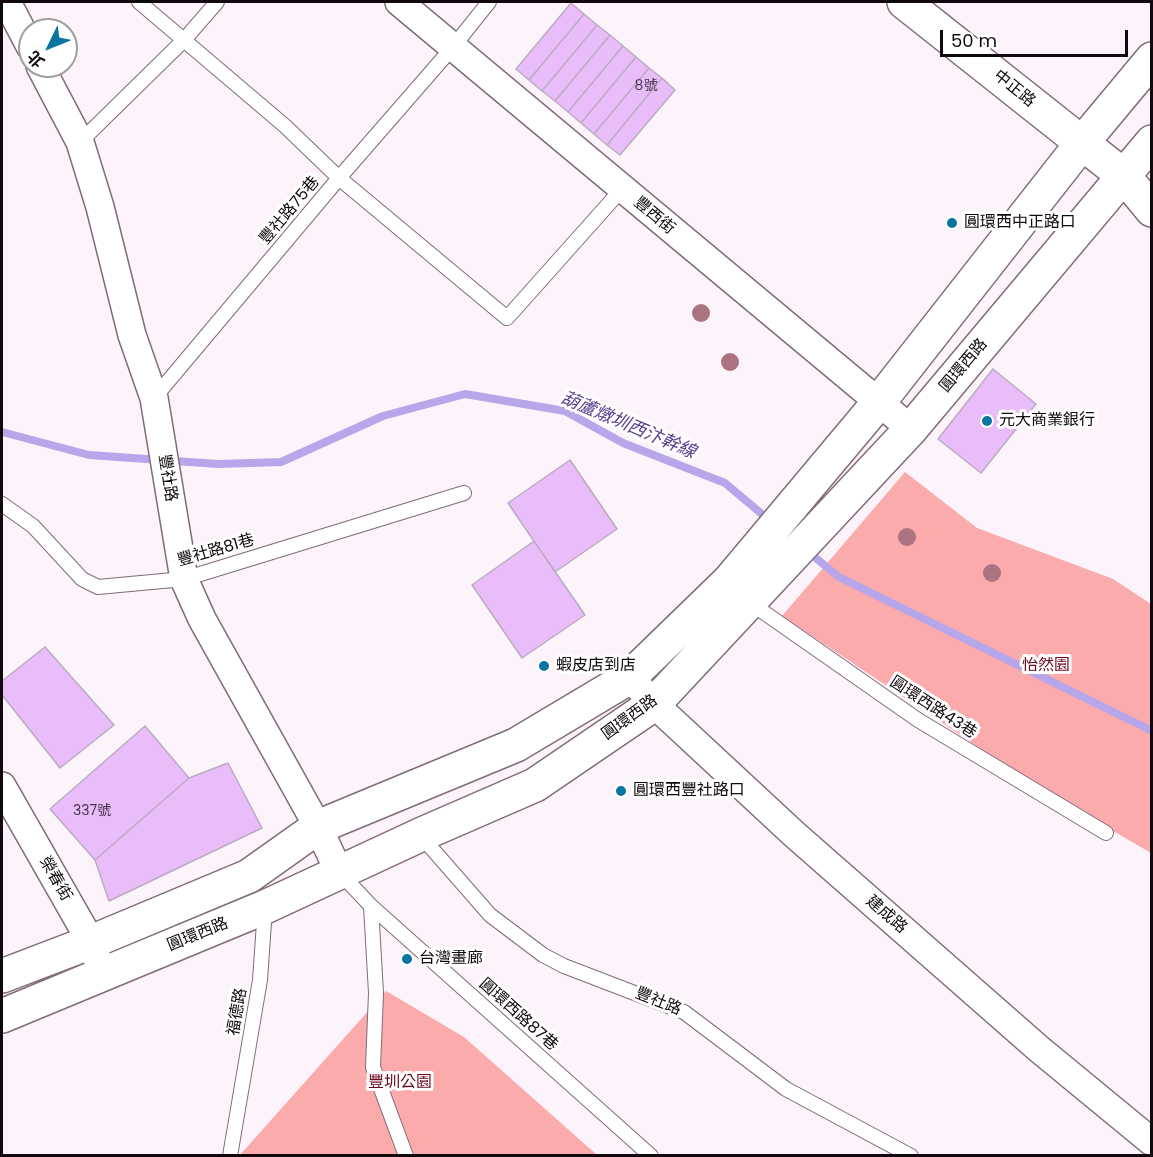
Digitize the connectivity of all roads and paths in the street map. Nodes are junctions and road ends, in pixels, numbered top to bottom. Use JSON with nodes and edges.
{"nodes":[{"id":1,"x":7,"y":2,"type":"edge"},
{"id":2,"x":139,"y":2,"type":"edge"},
{"id":3,"x":217,"y":2,"type":"edge"},
{"id":4,"x":399,"y":2,"type":"edge"},
{"id":5,"x":489,"y":2,"type":"edge"},
{"id":6,"x":904,"y":2,"type":"edge"},
{"id":7,"x":18,"y":23,"type":"edge"},
{"id":8,"x":184,"y":40,"type":"junction"},
{"id":9,"x":453,"y":47,"type":"junction"},
{"id":10,"x":1152,"y":59,"type":"edge"},
{"id":11,"x":46,"y":78,"type":"edge"},
{"id":12,"x":80,"y":142,"type":"junction"},
{"id":13,"x":1152,"y":142,"type":"edge"},
{"id":14,"x":1082,"y":143,"type":"junction"},
{"id":15,"x":339,"y":178,"type":"junction"},
{"id":16,"x":1138,"y":182,"type":"edge"},
{"id":17,"x":622,"y":189,"type":"junction"},
{"id":18,"x":1152,"y":210,"type":"edge"},
{"id":19,"x":154,"y":398,"type":"junction"},
{"id":20,"x":879,"y":402,"type":"junction"},
{"id":21,"x":911,"y":429,"type":"junction"},
{"id":22,"x":464,"y":494,"type":"dead end"},
{"id":23,"x":2,"y":504,"type":"edge"},
{"id":24,"x":184,"y":579,"type":"junction"},
{"id":25,"x":748,"y":602,"type":"junction"},
{"id":26,"x":630,"y":677,"type":"junction"},
{"id":27,"x":654,"y":704,"type":"junction"},
{"id":28,"x":2,"y":786,"type":"edge"},
{"id":29,"x":318,"y":827,"type":"junction"},
{"id":30,"x":1106,"y":833,"type":"dead end"},
{"id":31,"x":420,"y":835,"type":"junction"},
{"id":32,"x":339,"y":872,"type":"junction"},
{"id":33,"x":257,"y":892,"type":"junction"},
{"id":34,"x":371,"y":906,"type":"junction"},
{"id":35,"x":91,"y":942,"type":"junction"},
{"id":36,"x":103,"y":974,"type":"junction"},
{"id":37,"x":2,"y":976,"type":"edge"},
{"id":38,"x":2,"y":1016,"type":"edge"},
{"id":39,"x":1152,"y":1142,"type":"edge"},
{"id":40,"x":230,"y":1155,"type":"edge"},
{"id":41,"x":406,"y":1155,"type":"edge"},
{"id":42,"x":651,"y":1155,"type":"edge"},
{"id":43,"x":911,"y":1155,"type":"edge"}],
"edges":[{"from":1,"to":7,"type":"street"},
{"from":2,"to":8,"type":"lane"},
{"from":3,"to":8,"type":"lane"},
{"from":4,"to":9,"type":"street","name":"豐西街"},
{"from":5,"to":9,"type":"lane","name":"豐社路75巷"},
{"from":6,"to":14,"type":"main road","name":"中正路"},
{"from":8,"to":12,"type":"lane"},
{"from":8,"to":15,"type":"lane"},
{"from":9,"to":15,"type":"lane","name":"豐社路75巷"},
{"from":9,"to":17,"type":"street","name":"豐西街"},
{"from":10,"to":14,"type":"main road","name":"圓環西路"},
{"from":11,"to":12,"type":"street","name":"豐社路"},
{"from":12,"to":19,"type":"street","name":"豐社路"},
{"from":13,"to":16,"type":"main road","name":"圓環西路"},
{"from":14,"to":16,"type":"main road","name":"中正路"},
{"from":14,"to":20,"type":"main road","name":"圓環西路"},
{"from":15,"to":17,"type":"lane"},
{"from":15,"to":19,"type":"lane","name":"豐社路75巷"},
{"from":16,"to":18,"type":"main road","name":"中正路"},
{"from":16,"to":21,"type":"main road","name":"圓環西路"},
{"from":17,"to":20,"type":"street","name":"豐西街"},
{"from":19,"to":24,"type":"street","name":"豐社路"},
{"from":20,"to":21,"type":"street","name":"豐西街"},
{"from":20,"to":26,"type":"main road","name":"圓環西路"},
{"from":21,"to":25,"type":"main road","name":"圓環西路"},
{"from":22,"to":24,"type":"lane","name":"豐社路81巷"},
{"from":23,"to":24,"type":"lane","name":"豐社路81巷"},
{"from":24,"to":29,"type":"street","name":"豐社路"},
{"from":25,"to":27,"type":"main road","name":"圓環西路"},
{"from":25,"to":30,"type":"lane","name":"圓環西路43巷"},
{"from":26,"to":27,"type":"street","name":"建成路"},
{"from":26,"to":29,"type":"main road","name":"圓環西路"},
{"from":27,"to":31,"type":"main road","name":"圓環西路"},
{"from":27,"to":39,"type":"street","name":"建成路"},
{"from":28,"to":35,"type":"street","name":"榮春街"},
{"from":29,"to":32,"type":"street","name":"豐社路"},
{"from":29,"to":33,"type":"main road","name":"圓環西路"},
{"from":31,"to":32,"type":"main road","name":"圓環西路"},
{"from":31,"to":43,"type":"lane","name":"豐社路"},
{"from":32,"to":33,"type":"main road","name":"圓環西路"},
{"from":32,"to":34,"type":"lane","name":"圓環西路87巷"},
{"from":33,"to":35,"type":"main road","name":"圓環西路"},
{"from":33,"to":36,"type":"main road","name":"圓環西路"},
{"from":33,"to":40,"type":"lane","name":"福德路"},
{"from":34,"to":41,"type":"lane"},
{"from":34,"to":42,"type":"lane","name":"圓環西路87巷"},
{"from":35,"to":36,"type":"street","name":"榮春街"},
{"from":35,"to":37,"type":"main road","name":"圓環西路"},
{"from":36,"to":38,"type":"main road","name":"圓環西路"}]}
